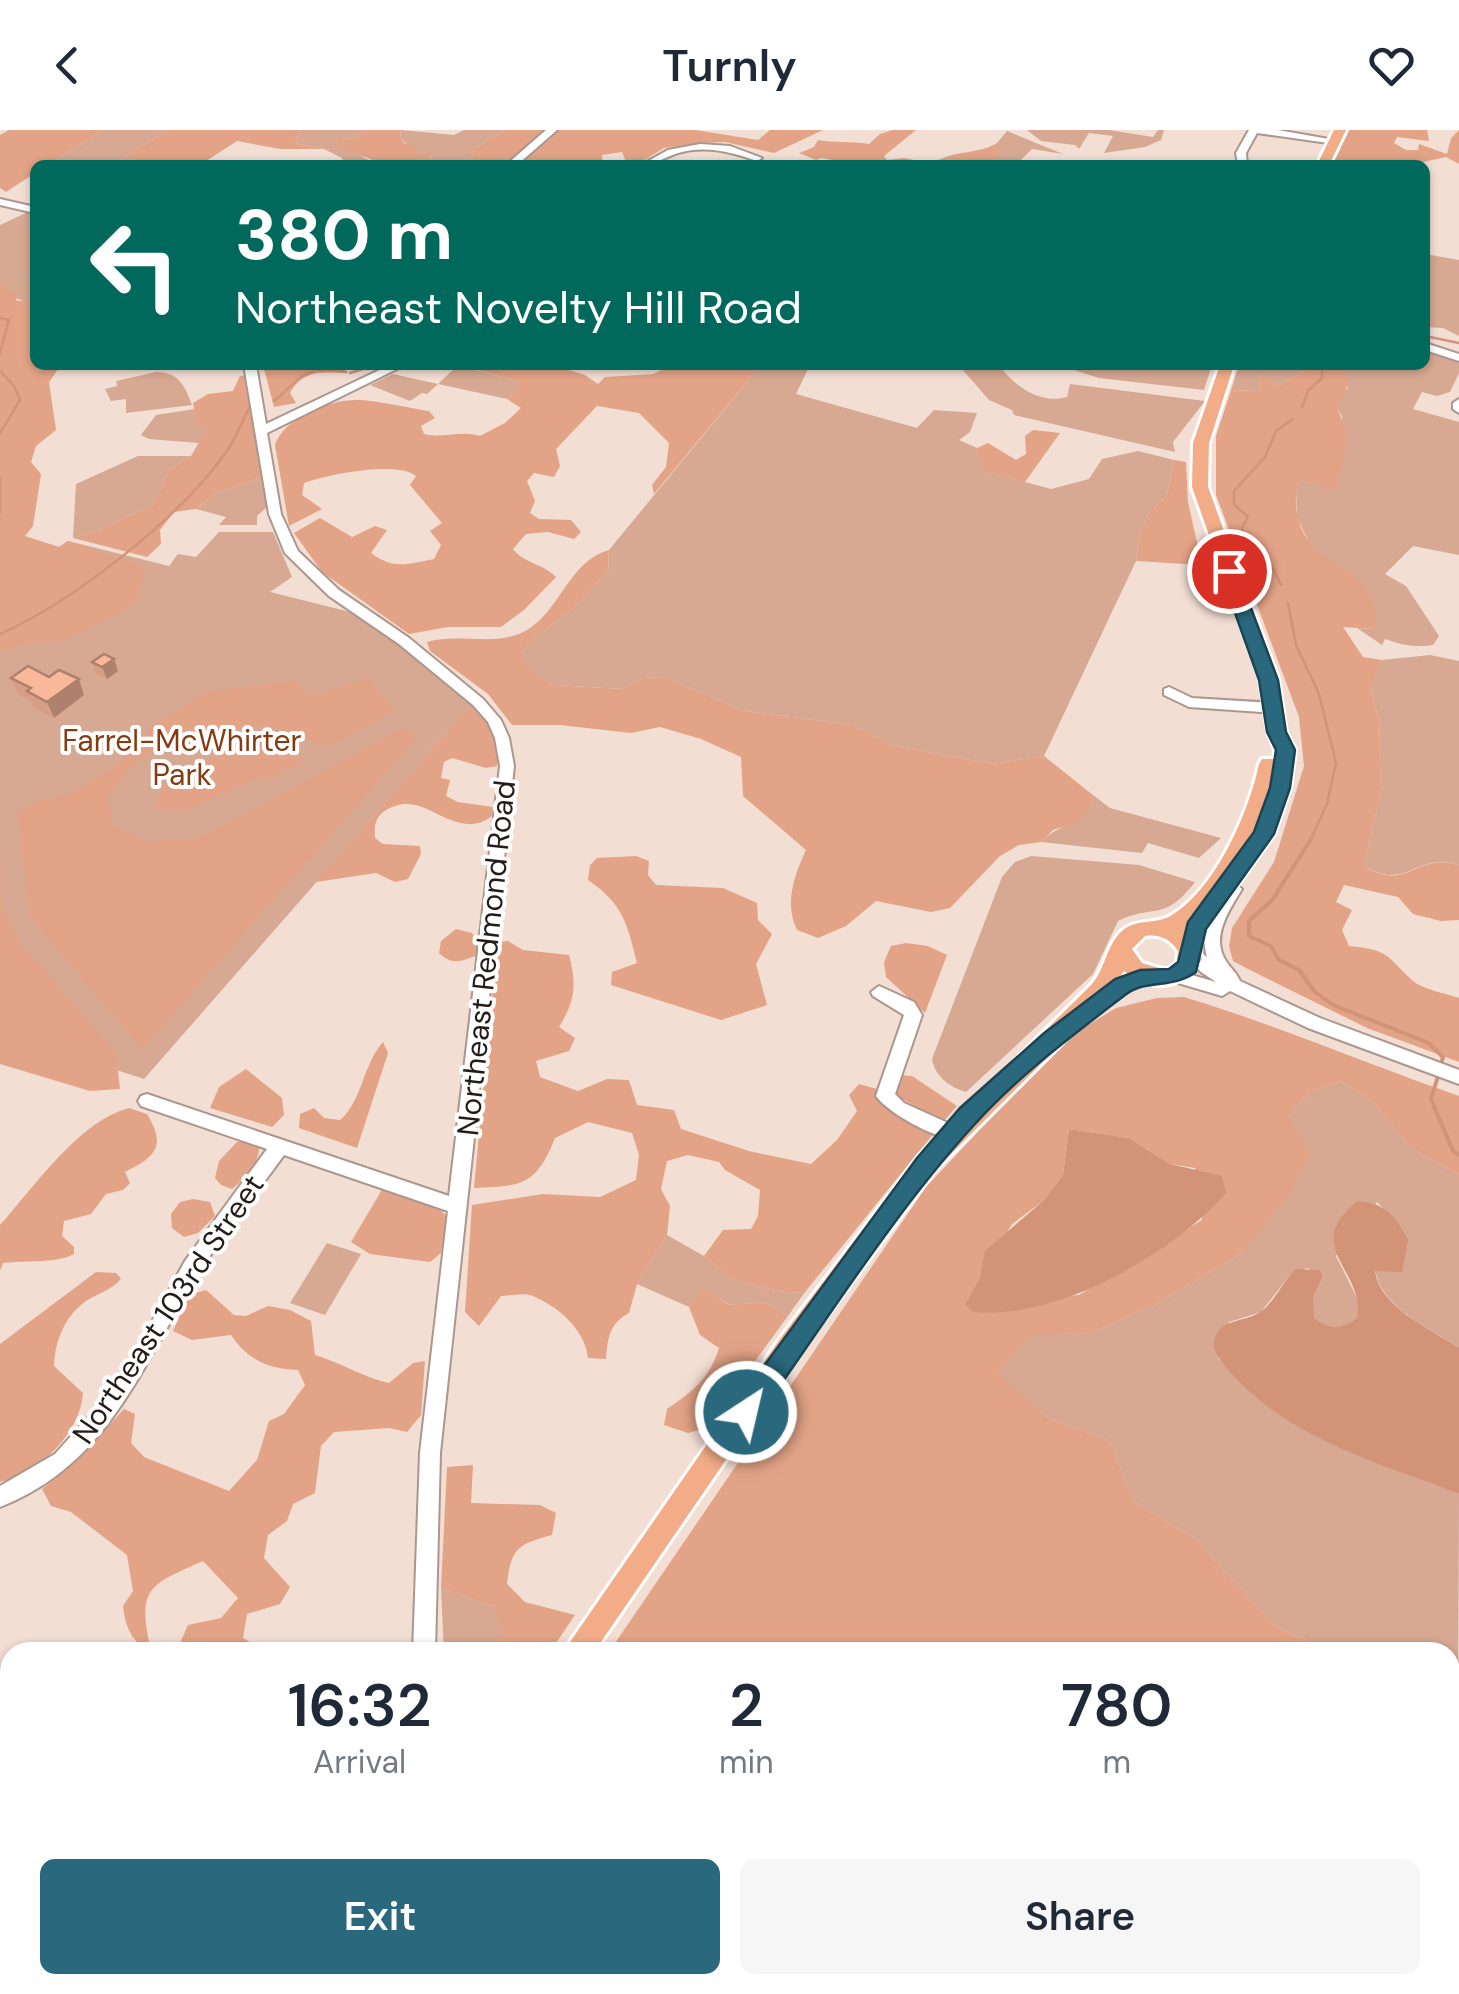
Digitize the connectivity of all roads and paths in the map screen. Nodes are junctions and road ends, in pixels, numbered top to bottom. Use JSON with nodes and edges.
{"nodes":[{"id":1,"x":552,"y":130,"type":"edge"},
{"id":2,"x":1256,"y":130,"type":"edge"},
{"id":3,"x":1338,"y":136,"type":"edge"},
{"id":4,"x":757,"y":158,"type":"dead end"},
{"id":5,"x":517,"y":160,"type":"edge"},
{"id":6,"x":654,"y":160,"type":"edge"},
{"id":7,"x":1242,"y":160,"type":"edge"},
{"id":8,"x":1326,"y":160,"type":"edge"},
{"id":9,"x":0,"y":202,"type":"edge"},
{"id":10,"x":30,"y":209,"type":"edge"},
{"id":11,"x":1430,"y":348,"type":"edge"},
{"id":12,"x":1459,"y":358,"type":"edge"},
{"id":13,"x":251,"y":370,"type":"edge"},
{"id":14,"x":388,"y":370,"type":"edge"},
{"id":15,"x":1225,"y":370,"type":"edge"},
{"id":16,"x":262,"y":430,"type":"junction"},
{"id":17,"x":1169,"y":692,"type":"dead end"},
{"id":18,"x":1274,"y":708,"type":"junction"},
{"id":19,"x":1277,"y":732,"type":"junction"},
{"id":20,"x":1256,"y":848,"type":"junction"},
{"id":21,"x":1154,"y":928,"type":"junction"},
{"id":22,"x":1122,"y":950,"type":"junction"},
{"id":23,"x":1189,"y":950,"type":"junction"},
{"id":24,"x":1163,"y":977,"type":"junction"},
{"id":25,"x":879,"y":992,"type":"dead end"},
{"id":26,"x":1326,"y":1027,"type":"junction"},
{"id":27,"x":1051,"y":1040,"type":"junction"},
{"id":28,"x":1459,"y":1077,"type":"edge"},
{"id":29,"x":147,"y":1101,"type":"dead end"},
{"id":30,"x":953,"y":1133,"type":"junction"},
{"id":31,"x":280,"y":1146,"type":"junction"},
{"id":32,"x":459,"y":1207,"type":"junction"},
{"id":33,"x":0,"y":1497,"type":"edge"},
{"id":34,"x":424,"y":1642,"type":"edge"},
{"id":35,"x":584,"y":1642,"type":"edge"}],
"edges":[{"from":1,"to":5,"type":"street"},
{"from":2,"to":3,"type":"street"},
{"from":2,"to":7,"type":"street"},
{"from":3,"to":8,"type":"main road"},
{"from":4,"to":6,"type":"street"},
{"from":9,"to":10,"type":"street"},
{"from":11,"to":12,"type":"street"},
{"from":13,"to":16,"type":"street","name":"Northeast Redmond Road"},
{"from":14,"to":16,"type":"street"},
{"from":15,"to":18,"type":"main road"},
{"from":16,"to":32,"type":"street","name":"Northeast Redmond Road"},
{"from":17,"to":18,"type":"street"},
{"from":18,"to":19,"type":"main road"},
{"from":19,"to":20,"type":"main road"},
{"from":19,"to":21,"type":"main road"},
{"from":20,"to":23,"type":"main road"},
{"from":20,"to":26,"type":"street"},
{"from":21,"to":22,"type":"main road"},
{"from":21,"to":23,"type":"main road"},
{"from":22,"to":24,"type":"main road"},
{"from":22,"to":27,"type":"main road"},
{"from":23,"to":24,"type":"main road"},
{"from":23,"to":26,"type":"street"},
{"from":24,"to":26,"type":"street"},
{"from":24,"to":27,"type":"main road"},
{"from":25,"to":30,"type":"street"},
{"from":26,"to":28,"type":"street"},
{"from":27,"to":30,"type":"main road"},
{"from":29,"to":31,"type":"street"},
{"from":30,"to":35,"type":"main road"},
{"from":31,"to":32,"type":"street"},
{"from":31,"to":33,"type":"street","name":"Northeast 103rd Street"},
{"from":32,"to":34,"type":"street","name":"Northeast Redmond Road"}]}
